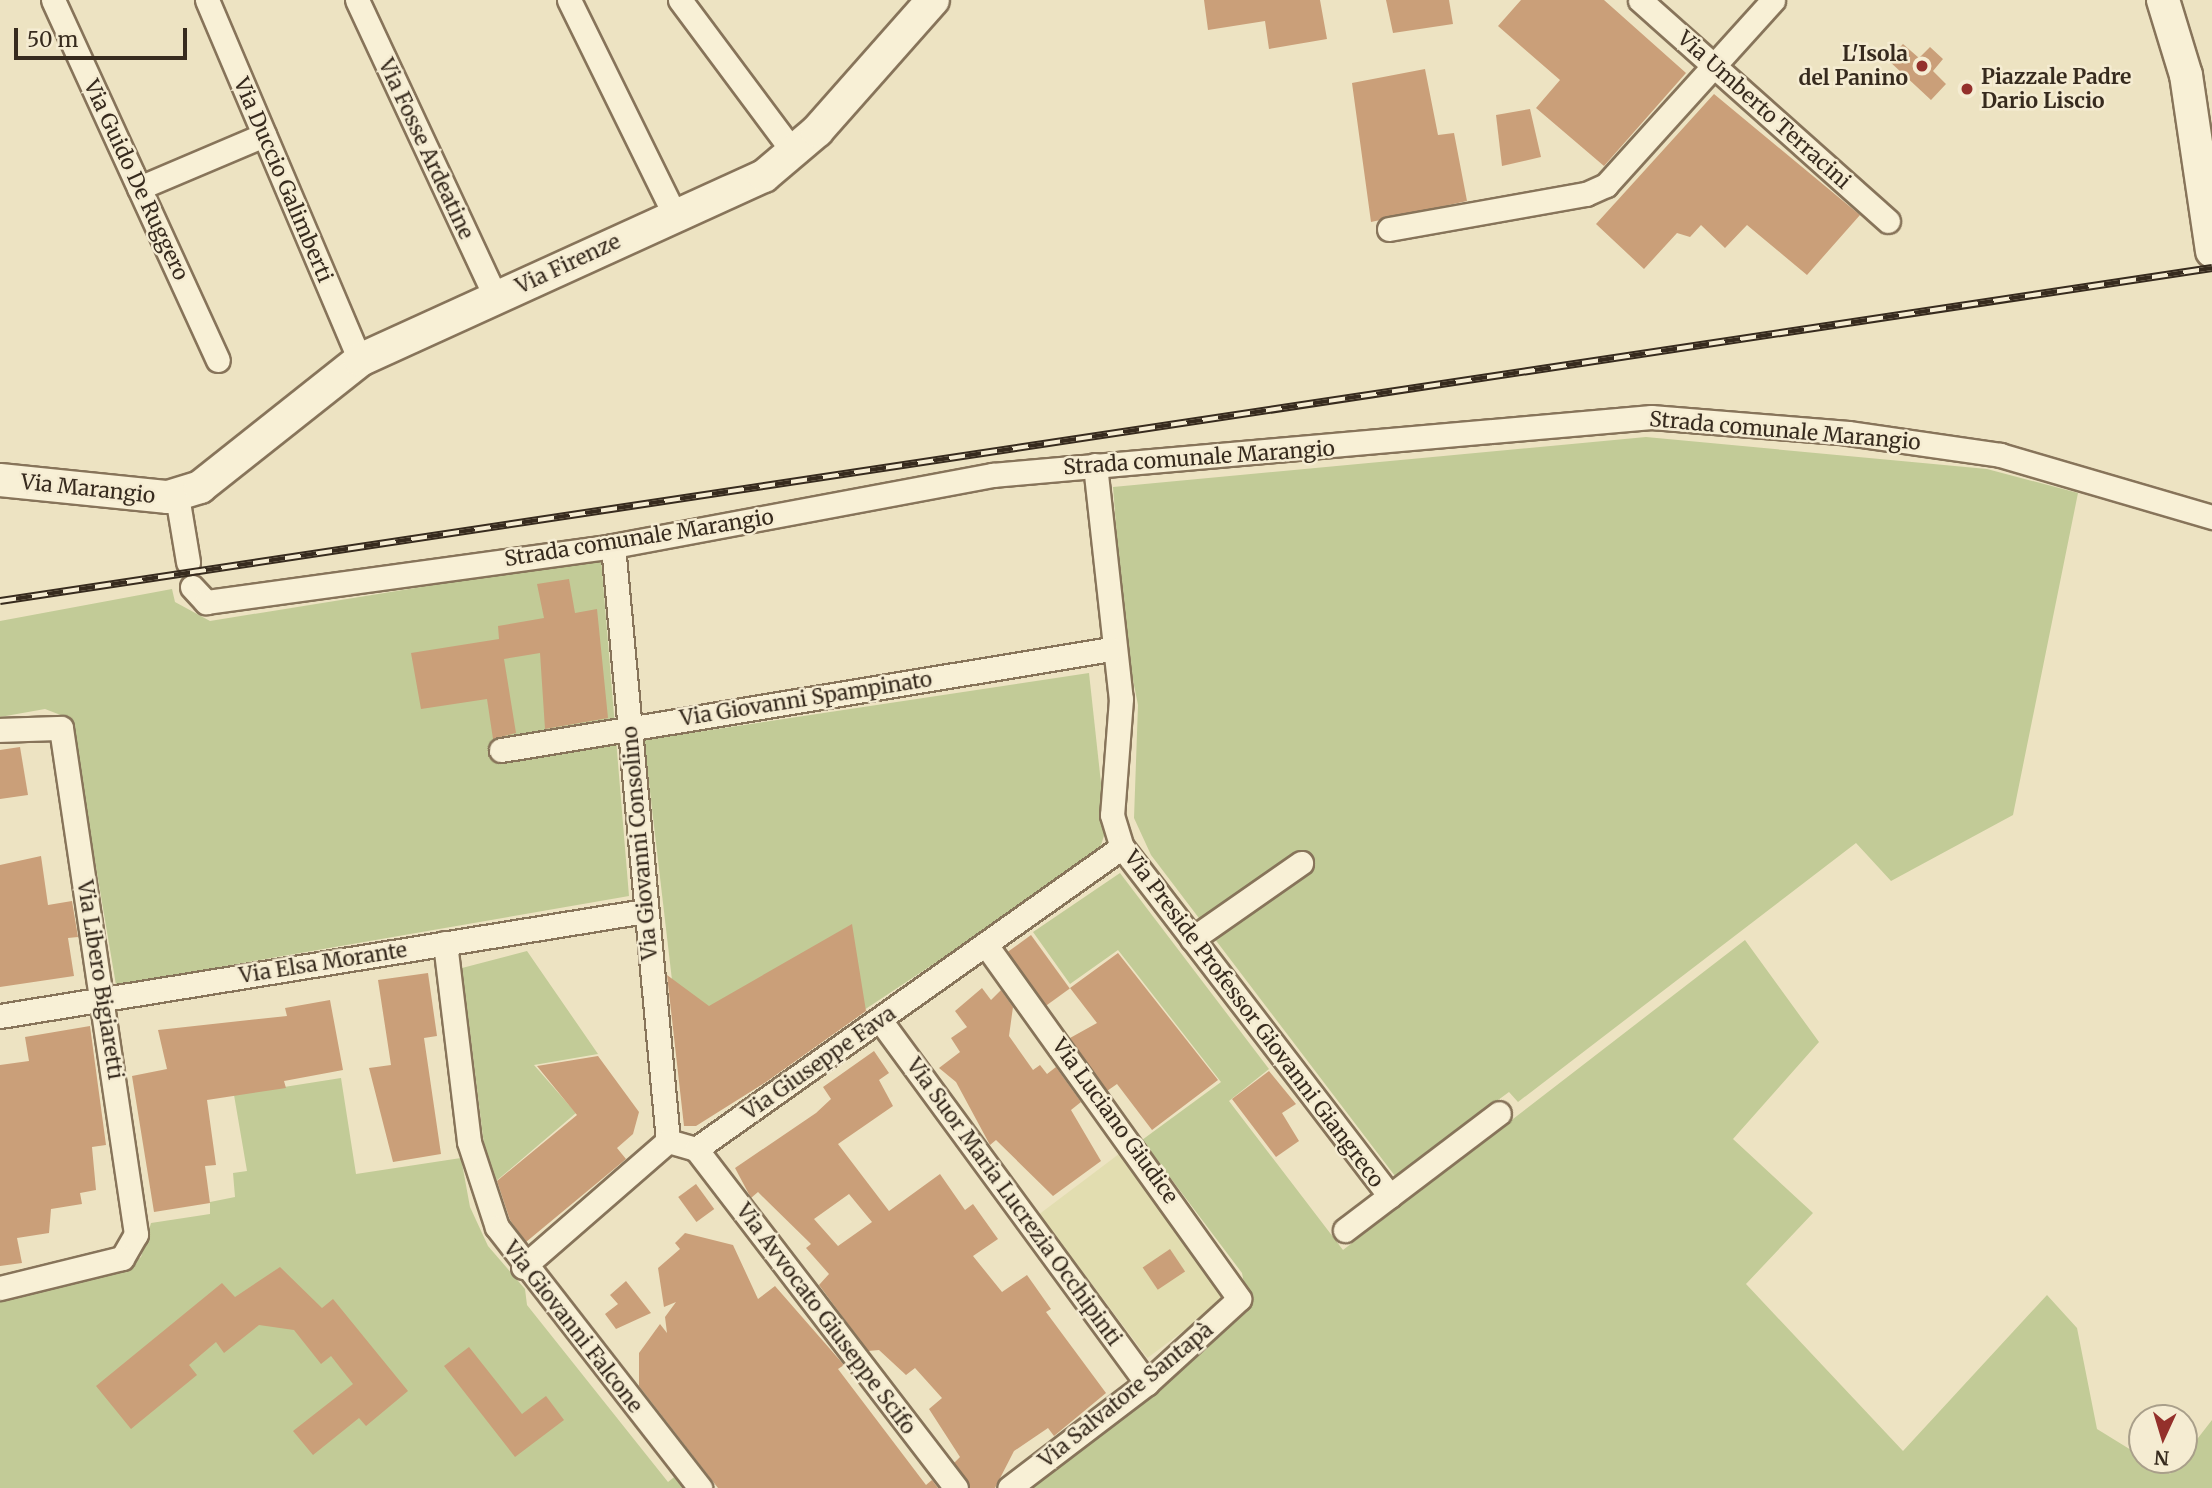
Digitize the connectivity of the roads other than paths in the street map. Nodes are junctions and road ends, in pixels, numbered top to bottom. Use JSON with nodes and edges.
{"nodes":[{"id":1,"x":53,"y":0,"type":"edge"},
{"id":2,"x":207,"y":0,"type":"edge"},
{"id":3,"x":357,"y":0,"type":"edge"},
{"id":4,"x":680,"y":0,"type":"edge"},
{"id":5,"x":933,"y":0,"type":"edge"},
{"id":6,"x":1640,"y":0,"type":"edge"},
{"id":7,"x":1773,"y":0,"type":"edge"},
{"id":8,"x":2163,"y":0,"type":"edge"},
{"id":9,"x":574,"y":1,"type":"edge"},
{"id":10,"x":1714,"y":66,"type":"junction"},
{"id":11,"x":264,"y":135,"type":"junction"},
{"id":12,"x":794,"y":153,"type":"junction"},
{"id":13,"x":139,"y":188,"type":"junction"},
{"id":14,"x":675,"y":215,"type":"junction"},
{"id":15,"x":1888,"y":221,"type":"dead end"},
{"id":16,"x":1389,"y":229,"type":"dead end"},
{"id":17,"x":2211,"y":242,"type":"edge"},
{"id":18,"x":496,"y":298,"type":"junction"},
{"id":19,"x":218,"y":360,"type":"dead end"},
{"id":20,"x":360,"y":360,"type":"junction"},
{"id":21,"x":1095,"y":465,"type":"junction"},
{"id":22,"x":0,"y":480,"type":"edge"},
{"id":23,"x":177,"y":496,"type":"junction"},
{"id":24,"x":2212,"y":517,"type":"edge"},
{"id":25,"x":613,"y":546,"type":"junction"},
{"id":26,"x":188,"y":562,"type":"dead end"},
{"id":27,"x":192,"y":587,"type":"dead end"},
{"id":28,"x":1111,"y":649,"type":"junction"},
{"id":29,"x":629,"y":728,"type":"junction"},
{"id":30,"x":0,"y":730,"type":"edge"},
{"id":31,"x":501,"y":750,"type":"dead end"},
{"id":32,"x":1122,"y":847,"type":"junction"},
{"id":33,"x":1301,"y":863,"type":"dead end"},
{"id":34,"x":645,"y":911,"type":"junction"},
{"id":35,"x":1192,"y":939,"type":"junction"},
{"id":36,"x":444,"y":943,"type":"junction"},
{"id":37,"x":986,"y":945,"type":"junction"},
{"id":38,"x":103,"y":999,"type":"junction"},
{"id":39,"x":0,"y":1016,"type":"edge"},
{"id":40,"x":880,"y":1020,"type":"junction"},
{"id":41,"x":1499,"y":1113,"type":"dead end"},
{"id":42,"x":668,"y":1141,"type":"junction"},
{"id":43,"x":696,"y":1149,"type":"junction"},
{"id":44,"x":1390,"y":1196,"type":"junction"},
{"id":45,"x":1345,"y":1230,"type":"dead end"},
{"id":46,"x":523,"y":1267,"type":"junction"},
{"id":47,"x":0,"y":1288,"type":"edge"},
{"id":48,"x":1239,"y":1299,"type":"joint"},
{"id":49,"x":1147,"y":1383,"type":"junction"},
{"id":50,"x":700,"y":1488,"type":"edge"},
{"id":51,"x":956,"y":1488,"type":"edge"},
{"id":52,"x":1009,"y":1488,"type":"edge"}],
"edges":[{"from":1,"to":13,"type":"street","name":"Via Guido De Ruggero"},
{"from":2,"to":11,"type":"street","name":"Via Duccio Galimberti"},
{"from":3,"to":18,"type":"street","name":"Via Fosse Ardeatine"},
{"from":4,"to":12,"type":"street"},
{"from":5,"to":12,"type":"street","name":"Via Firenze"},
{"from":6,"to":10,"type":"street","name":"Via Umberto Terracini"},
{"from":7,"to":10,"type":"street"},
{"from":8,"to":17,"type":"street"},
{"from":9,"to":14,"type":"street"},
{"from":10,"to":15,"type":"street","name":"Via Umberto Terracini"},
{"from":10,"to":16,"type":"street"},
{"from":11,"to":13,"type":"street"},
{"from":11,"to":20,"type":"street","name":"Via Duccio Galimberti"},
{"from":12,"to":14,"type":"street","name":"Via Firenze"},
{"from":13,"to":19,"type":"street","name":"Via Guido De Ruggero"},
{"from":14,"to":18,"type":"street","name":"Via Firenze"},
{"from":18,"to":20,"type":"street","name":"Via Firenze"},
{"from":20,"to":23,"type":"street","name":"Via Firenze"},
{"from":21,"to":24,"type":"street","name":"Strada comunale Marangio"},
{"from":21,"to":25,"type":"street","name":"Strada comunale Marangio"},
{"from":21,"to":28,"type":"street","name":"Via Preside Professor Giovanni Giangreco"},
{"from":22,"to":23,"type":"street","name":"Via Marangio"},
{"from":23,"to":26,"type":"street"},
{"from":25,"to":27,"type":"street","name":"Strada comunale Marangio"},
{"from":25,"to":29,"type":"street","name":"Via Giovanni Consolino"},
{"from":28,"to":29,"type":"street","name":"Via Giovanni Spampinato"},
{"from":28,"to":32,"type":"street","name":"Via Preside Professor Giovanni Giangreco"},
{"from":29,"to":31,"type":"street","name":"Via Giovanni Spampinato"},
{"from":29,"to":34,"type":"street","name":"Via Giovanni Consolino"},
{"from":30,"to":38,"type":"street","name":"Via Libero Bigiaretti"},
{"from":32,"to":35,"type":"street","name":"Via Preside Professor Giovanni Giangreco"},
{"from":32,"to":37,"type":"street","name":"Via Giuseppe Fava"},
{"from":33,"to":35,"type":"street"},
{"from":34,"to":36,"type":"street","name":"Via Elsa Morante"},
{"from":34,"to":42,"type":"street","name":"Via Giovanni Consolino"},
{"from":35,"to":44,"type":"street","name":"Via Preside Professor Giovanni Giangreco"},
{"from":36,"to":38,"type":"street","name":"Via Elsa Morante"},
{"from":36,"to":46,"type":"street","name":"Via Giovanni Falcone"},
{"from":37,"to":40,"type":"street","name":"Via Giuseppe Fava"},
{"from":37,"to":48,"type":"street","name":"Via Luciano Giudice"},
{"from":38,"to":39,"type":"street","name":"Via Elsa Morante"},
{"from":38,"to":47,"type":"street","name":"Via Libero Bigiaretti"},
{"from":40,"to":43,"type":"street","name":"Via Giuseppe Fava"},
{"from":40,"to":49,"type":"street","name":"Via Suor Maria Lucrezia Occhipinti"},
{"from":41,"to":44,"type":"street"},
{"from":42,"to":43,"type":"street"},
{"from":42,"to":46,"type":"street"},
{"from":43,"to":51,"type":"street","name":"Via Avvocato Giuseppe Scifo"},
{"from":44,"to":45,"type":"street"},
{"from":46,"to":50,"type":"street","name":"Via Giovanni Falcone"},
{"from":48,"to":49,"type":"street","name":"Via Salvatore Santapà"},
{"from":49,"to":52,"type":"street","name":"Via Salvatore Santapà"}]}
